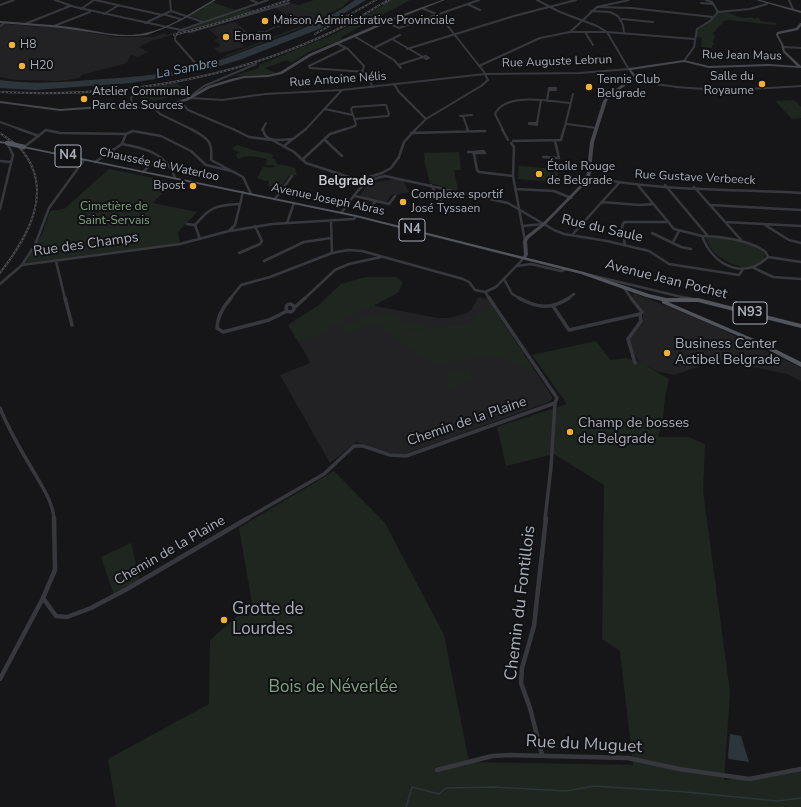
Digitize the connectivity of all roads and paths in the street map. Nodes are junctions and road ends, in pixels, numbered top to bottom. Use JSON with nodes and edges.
{"nodes":[{"id":1,"x":14,"y":0,"type":"edge"},
{"id":2,"x":55,"y":0,"type":"edge"},
{"id":3,"x":95,"y":0,"type":"edge"},
{"id":4,"x":170,"y":0,"type":"edge"},
{"id":5,"x":214,"y":0,"type":"edge"},
{"id":6,"x":251,"y":0,"type":"edge"},
{"id":7,"x":268,"y":0,"type":"edge"},
{"id":8,"x":390,"y":0,"type":"edge"},
{"id":9,"x":444,"y":0,"type":"edge"},
{"id":10,"x":479,"y":0,"type":"edge"},
{"id":11,"x":537,"y":0,"type":"edge"},
{"id":12,"x":576,"y":0,"type":"edge"},
{"id":13,"x":609,"y":0,"type":"edge"},
{"id":14,"x":629,"y":0,"type":"edge"},
{"id":15,"x":706,"y":0,"type":"edge"},
{"id":16,"x":757,"y":0,"type":"edge"},
{"id":17,"x":789,"y":0,"type":"edge"},
{"id":18,"x":613,"y":2,"type":"junction"},
{"id":19,"x":258,"y":3,"type":"junction"},
{"id":20,"x":289,"y":3,"type":"dead end"},
{"id":21,"x":701,"y":3,"type":"dead end"},
{"id":22,"x":384,"y":4,"type":"dead end"},
{"id":23,"x":467,"y":4,"type":"junction"},
{"id":24,"x":713,"y":4,"type":"junction"},
{"id":25,"x":767,"y":4,"type":"junction"},
{"id":26,"x":0,"y":5,"type":"edge"},
{"id":27,"x":119,"y":5,"type":"junction"},
{"id":28,"x":70,"y":6,"type":"junction"},
{"id":29,"x":549,"y":7,"type":"junction"},
{"id":30,"x":596,"y":7,"type":"junction"},
{"id":31,"x":422,"y":8,"type":"junction"},
{"id":32,"x":81,"y":9,"type":"junction"},
{"id":33,"x":793,"y":9,"type":"junction"},
{"id":34,"x":480,"y":10,"type":"dead end"},
{"id":35,"x":91,"y":11,"type":"junction"},
{"id":36,"x":171,"y":11,"type":"junction"},
{"id":37,"x":591,"y":11,"type":"junction"},
{"id":38,"x":718,"y":12,"type":"junction"},
{"id":39,"x":801,"y":12,"type":"edge"},
{"id":40,"x":104,"y":14,"type":"junction"},
{"id":41,"x":436,"y":14,"type":"junction"},
{"id":42,"x":163,"y":15,"type":"junction"},
{"id":43,"x":186,"y":16,"type":"junction"},
{"id":44,"x":713,"y":17,"type":"junction"},
{"id":45,"x":180,"y":19,"type":"junction"},
{"id":46,"x":622,"y":19,"type":"junction"},
{"id":47,"x":581,"y":20,"type":"junction"},
{"id":48,"x":0,"y":22,"type":"edge"},
{"id":49,"x":6,"y":22,"type":"junction"},
{"id":50,"x":204,"y":22,"type":"junction"},
{"id":51,"x":386,"y":22,"type":"junction"},
{"id":52,"x":653,"y":22,"type":"dead end"},
{"id":53,"x":144,"y":23,"type":"junction"},
{"id":54,"x":24,"y":24,"type":"junction"},
{"id":55,"x":801,"y":24,"type":"edge"},
{"id":56,"x":0,"y":26,"type":"edge"},
{"id":57,"x":54,"y":26,"type":"junction"},
{"id":58,"x":164,"y":27,"type":"junction"},
{"id":59,"x":180,"y":30,"type":"junction"},
{"id":60,"x":570,"y":32,"type":"junction"},
{"id":61,"x":585,"y":32,"type":"junction"},
{"id":62,"x":607,"y":32,"type":"junction"},
{"id":63,"x":624,"y":33,"type":"junction"},
{"id":64,"x":454,"y":34,"type":"junction"},
{"id":65,"x":400,"y":35,"type":"dead end"},
{"id":66,"x":354,"y":36,"type":"junction"},
{"id":67,"x":392,"y":39,"type":"junction"},
{"id":68,"x":694,"y":39,"type":"junction"},
{"id":69,"x":336,"y":44,"type":"junction"},
{"id":70,"x":593,"y":45,"type":"dead end"},
{"id":71,"x":783,"y":47,"type":"junction"},
{"id":72,"x":346,"y":48,"type":"junction"},
{"id":73,"x":374,"y":48,"type":"junction"},
{"id":74,"x":801,"y":48,"type":"edge"},
{"id":75,"x":407,"y":49,"type":"junction"},
{"id":76,"x":684,"y":61,"type":"junction"},
{"id":77,"x":256,"y":64,"type":"dead end"},
{"id":78,"x":398,"y":65,"type":"junction"},
{"id":79,"x":198,"y":66,"type":"dead end"},
{"id":80,"x":479,"y":66,"type":"junction"},
{"id":81,"x":800,"y":67,"type":"edge"},
{"id":82,"x":400,"y":68,"type":"dead end"},
{"id":83,"x":629,"y":69,"type":"junction"},
{"id":84,"x":362,"y":72,"type":"junction"},
{"id":85,"x":485,"y":74,"type":"junction"},
{"id":86,"x":634,"y":79,"type":"junction"},
{"id":87,"x":394,"y":84,"type":"junction"},
{"id":88,"x":801,"y":86,"type":"edge"},
{"id":89,"x":373,"y":87,"type":"junction"},
{"id":90,"x":342,"y":90,"type":"junction"},
{"id":91,"x":549,"y":90,"type":"dead end"},
{"id":92,"x":135,"y":93,"type":"dead end"},
{"id":93,"x":573,"y":94,"type":"dead end"},
{"id":94,"x":189,"y":99,"type":"junction"},
{"id":95,"x":541,"y":100,"type":"junction"},
{"id":96,"x":547,"y":101,"type":"junction"},
{"id":97,"x":0,"y":102,"type":"edge"},
{"id":98,"x":181,"y":102,"type":"junction"},
{"id":99,"x":569,"y":103,"type":"junction"},
{"id":100,"x":123,"y":106,"type":"junction"},
{"id":101,"x":155,"y":109,"type":"junction"},
{"id":102,"x":325,"y":110,"type":"junction"},
{"id":103,"x":353,"y":115,"type":"junction"},
{"id":104,"x":472,"y":115,"type":"dead end"},
{"id":105,"x":354,"y":119,"type":"junction"},
{"id":106,"x":426,"y":119,"type":"junction"},
{"id":107,"x":0,"y":122,"type":"edge"},
{"id":108,"x":266,"y":122,"type":"dead end"},
{"id":109,"x":537,"y":123,"type":"dead end"},
{"id":110,"x":566,"y":124,"type":"junction"},
{"id":111,"x":597,"y":128,"type":"junction"},
{"id":112,"x":485,"y":131,"type":"dead end"},
{"id":113,"x":468,"y":132,"type":"junction"},
{"id":114,"x":411,"y":133,"type":"junction"},
{"id":115,"x":126,"y":134,"type":"junction"},
{"id":116,"x":39,"y":136,"type":"junction"},
{"id":117,"x":293,"y":139,"type":"junction"},
{"id":118,"x":272,"y":140,"type":"junction"},
{"id":119,"x":325,"y":140,"type":"junction"},
{"id":120,"x":556,"y":141,"type":"junction"},
{"id":121,"x":0,"y":142,"type":"edge"},
{"id":122,"x":512,"y":142,"type":"junction"},
{"id":123,"x":7,"y":143,"type":"junction"},
{"id":124,"x":122,"y":144,"type":"junction"},
{"id":125,"x":284,"y":146,"type":"junction"},
{"id":126,"x":24,"y":147,"type":"junction"},
{"id":127,"x":468,"y":152,"type":"dead end"},
{"id":128,"x":342,"y":156,"type":"dead end"},
{"id":129,"x":543,"y":158,"type":"dead end"},
{"id":130,"x":84,"y":160,"type":"junction"},
{"id":131,"x":302,"y":160,"type":"junction"},
{"id":132,"x":0,"y":161,"type":"edge"},
{"id":133,"x":11,"y":162,"type":"junction"},
{"id":134,"x":95,"y":162,"type":"junction"},
{"id":135,"x":153,"y":162,"type":"dead end"},
{"id":136,"x":391,"y":168,"type":"junction"},
{"id":137,"x":144,"y":172,"type":"junction"},
{"id":138,"x":238,"y":173,"type":"junction"},
{"id":139,"x":380,"y":175,"type":"junction"},
{"id":140,"x":387,"y":175,"type":"junction"},
{"id":141,"x":292,"y":176,"type":"dead end"},
{"id":142,"x":513,"y":176,"type":"junction"},
{"id":143,"x":589,"y":177,"type":"junction"},
{"id":144,"x":175,"y":178,"type":"junction"},
{"id":145,"x":364,"y":182,"type":"junction"},
{"id":146,"x":619,"y":183,"type":"junction"},
{"id":147,"x":637,"y":184,"type":"junction"},
{"id":148,"x":431,"y":185,"type":"junction"},
{"id":149,"x":665,"y":185,"type":"junction"},
{"id":150,"x":694,"y":187,"type":"junction"},
{"id":151,"x":515,"y":189,"type":"junction"},
{"id":152,"x":243,"y":192,"type":"junction"},
{"id":153,"x":801,"y":193,"type":"edge"},
{"id":154,"x":251,"y":194,"type":"junction"},
{"id":155,"x":355,"y":196,"type":"junction"},
{"id":156,"x":395,"y":196,"type":"dead end"},
{"id":157,"x":571,"y":198,"type":"junction"},
{"id":158,"x":275,"y":199,"type":"junction"},
{"id":159,"x":371,"y":200,"type":"junction"},
{"id":160,"x":602,"y":202,"type":"junction"},
{"id":161,"x":294,"y":203,"type":"junction"},
{"id":162,"x":239,"y":204,"type":"junction"},
{"id":163,"x":653,"y":204,"type":"junction"},
{"id":164,"x":1,"y":205,"type":"edge"},
{"id":165,"x":710,"y":205,"type":"junction"},
{"id":166,"x":444,"y":208,"type":"dead end"},
{"id":167,"x":0,"y":209,"type":"edge"},
{"id":168,"x":519,"y":209,"type":"junction"},
{"id":169,"x":801,"y":210,"type":"edge"},
{"id":170,"x":341,"y":213,"type":"junction"},
{"id":171,"x":376,"y":213,"type":"dead end"},
{"id":172,"x":356,"y":216,"type":"junction"},
{"id":173,"x":331,"y":221,"type":"junction"},
{"id":174,"x":667,"y":222,"type":"junction"},
{"id":175,"x":725,"y":222,"type":"junction"},
{"id":176,"x":287,"y":223,"type":"junction"},
{"id":177,"x":187,"y":224,"type":"dead end"},
{"id":178,"x":544,"y":224,"type":"junction"},
{"id":179,"x":764,"y":224,"type":"junction"},
{"id":180,"x":195,"y":225,"type":"junction"},
{"id":181,"x":256,"y":226,"type":"junction"},
{"id":182,"x":523,"y":226,"type":"junction"},
{"id":183,"x":801,"y":226,"type":"edge"},
{"id":184,"x":229,"y":231,"type":"junction"},
{"id":185,"x":679,"y":231,"type":"junction"},
{"id":186,"x":652,"y":233,"type":"dead end"},
{"id":187,"x":572,"y":235,"type":"junction"},
{"id":188,"x":707,"y":235,"type":"junction"},
{"id":189,"x":702,"y":236,"type":"junction"},
{"id":190,"x":331,"y":238,"type":"junction"},
{"id":191,"x":200,"y":239,"type":"junction"},
{"id":192,"x":525,"y":241,"type":"junction"},
{"id":193,"x":673,"y":242,"type":"junction"},
{"id":194,"x":743,"y":242,"type":"junction"},
{"id":195,"x":801,"y":243,"type":"edge"},
{"id":196,"x":625,"y":245,"type":"junction"},
{"id":197,"x":691,"y":249,"type":"dead end"},
{"id":198,"x":239,"y":252,"type":"dead end"},
{"id":199,"x":332,"y":252,"type":"junction"},
{"id":200,"x":382,"y":256,"type":"junction"},
{"id":201,"x":768,"y":257,"type":"junction"},
{"id":202,"x":524,"y":258,"type":"junction"},
{"id":203,"x":264,"y":260,"type":"dead end"},
{"id":204,"x":56,"y":261,"type":"junction"},
{"id":205,"x":801,"y":262,"type":"edge"},
{"id":206,"x":22,"y":265,"type":"junction"},
{"id":207,"x":516,"y":266,"type":"junction"},
{"id":208,"x":754,"y":268,"type":"junction"},
{"id":209,"x":743,"y":269,"type":"junction"},
{"id":210,"x":567,"y":270,"type":"junction"},
{"id":211,"x":582,"y":273,"type":"junction"},
{"id":212,"x":504,"y":279,"type":"junction"},
{"id":213,"x":801,"y":279,"type":"edge"},
{"id":214,"x":2,"y":280,"type":"edge"},
{"id":215,"x":0,"y":284,"type":"edge"},
{"id":216,"x":624,"y":288,"type":"junction"},
{"id":217,"x":485,"y":292,"type":"junction"},
{"id":218,"x":574,"y":294,"type":"dead end"},
{"id":219,"x":648,"y":296,"type":"junction"},
{"id":220,"x":302,"y":301,"type":"junction"},
{"id":221,"x":664,"y":302,"type":"junction"},
{"id":222,"x":697,"y":302,"type":"junction"},
{"id":223,"x":291,"y":305,"type":"junction"},
{"id":224,"x":553,"y":306,"type":"junction"},
{"id":225,"x":294,"y":308,"type":"junction"},
{"id":226,"x":287,"y":311,"type":"junction"},
{"id":227,"x":690,"y":312,"type":"junction"},
{"id":228,"x":640,"y":314,"type":"junction"},
{"id":229,"x":72,"y":325,"type":"dead end"},
{"id":230,"x":801,"y":327,"type":"edge"},
{"id":231,"x":636,"y":363,"type":"dead end"},
{"id":232,"x":801,"y":365,"type":"edge"},
{"id":233,"x":555,"y":403,"type":"junction"},
{"id":234,"x":0,"y":408,"type":"edge"},
{"id":235,"x":43,"y":598,"type":"junction"},
{"id":236,"x":0,"y":679,"type":"edge"},
{"id":237,"x":542,"y":755,"type":"junction"},
{"id":238,"x":801,"y":769,"type":"edge"},
{"id":239,"x":437,"y":770,"type":"dead end"}],
"edges":[{"from":1,"to":26,"type":"street"},
{"from":2,"to":28,"type":"street"},
{"from":3,"to":27,"type":"street"},
{"from":3,"to":32,"type":"street"},
{"from":4,"to":36,"type":"street"},
{"from":5,"to":43,"type":"street"},
{"from":6,"to":19,"type":"street"},
{"from":7,"to":19,"type":"street"},
{"from":8,"to":22,"type":"street"},
{"from":9,"to":31,"type":"street"},
{"from":10,"to":23,"type":"street"},
{"from":11,"to":29,"type":"street"},
{"from":12,"to":29,"type":"street"},
{"from":13,"to":18,"type":"street"},
{"from":14,"to":18,"type":"street"},
{"from":15,"to":24,"type":"street"},
{"from":16,"to":25,"type":"street"},
{"from":17,"to":33,"type":"street"},
{"from":18,"to":30,"type":"street"},
{"from":19,"to":50,"type":"street"},
{"from":20,"to":59,"type":"street"},
{"from":21,"to":24,"type":"street"},
{"from":23,"to":34,"type":"street"},
{"from":23,"to":41,"type":"street"},
{"from":24,"to":38,"type":"street"},
{"from":25,"to":33,"type":"street"},
{"from":25,"to":38,"type":"street"},
{"from":27,"to":40,"type":"street"},
{"from":27,"to":42,"type":"street"},
{"from":28,"to":32,"type":"street"},
{"from":28,"to":54,"type":"street"},
{"from":29,"to":47,"type":"street"},
{"from":29,"to":64,"type":"street"},
{"from":30,"to":37,"type":"street"},
{"from":30,"to":44,"type":"street"},
{"from":31,"to":41,"type":"street"},
{"from":31,"to":51,"type":"street"},
{"from":32,"to":35,"type":"street"},
{"from":33,"to":39,"type":"street"},
{"from":35,"to":40,"type":"street"},
{"from":35,"to":57,"type":"street"},
{"from":36,"to":42,"type":"street"},
{"from":36,"to":43,"type":"street"},
{"from":37,"to":46,"type":"street"},
{"from":37,"to":47,"type":"street"},
{"from":38,"to":44,"type":"street"},
{"from":40,"to":53,"type":"street"},
{"from":41,"to":51,"type":"street"},
{"from":41,"to":64,"type":"street"},
{"from":42,"to":45,"type":"street"},
{"from":42,"to":53,"type":"street"},
{"from":43,"to":45,"type":"street"},
{"from":43,"to":50,"type":"street"},
{"from":44,"to":68,"type":"street"},
{"from":45,"to":58,"type":"street"},
{"from":46,"to":52,"type":"street"},
{"from":46,"to":63,"type":"street"},
{"from":47,"to":60,"type":"street"},
{"from":47,"to":62,"type":"street"},
{"from":48,"to":49,"type":"street"},
{"from":49,"to":54,"type":"street"},
{"from":49,"to":56,"type":"street"},
{"from":50,"to":59,"type":"street"},
{"from":51,"to":66,"type":"street"},
{"from":53,"to":58,"type":"street"},
{"from":54,"to":57,"type":"street"},
{"from":55,"to":71,"type":"street"},
{"from":57,"to":58,"type":"street"},
{"from":58,"to":59,"type":"street"},
{"from":59,"to":79,"type":"street"},
{"from":60,"to":61,"type":"street"},
{"from":60,"to":80,"type":"street"},
{"from":61,"to":62,"type":"street"},
{"from":61,"to":70,"type":"street"},
{"from":62,"to":63,"type":"street"},
{"from":62,"to":83,"type":"street"},
{"from":63,"to":68,"type":"street"},
{"from":64,"to":75,"type":"street"},
{"from":64,"to":80,"type":"street"},
{"from":65,"to":67,"type":"street"},
{"from":66,"to":69,"type":"street"},
{"from":66,"to":73,"type":"street"},
{"from":67,"to":73,"type":"street"},
{"from":67,"to":75,"type":"street"},
{"from":68,"to":76,"type":"street"},
{"from":69,"to":72,"type":"street"},
{"from":69,"to":94,"type":"street"},
{"from":71,"to":74,"type":"street"},
{"from":71,"to":81,"type":"street"},
{"from":72,"to":84,"type":"street"},
{"from":72,"to":84,"type":"street"},
{"from":73,"to":78,"type":"street"},
{"from":75,"to":78,"type":"street"},
{"from":76,"to":81,"type":"street","name":"Rue Jean Maus"},
{"from":76,"to":83,"type":"street"},
{"from":77,"to":94,"type":"street"},
{"from":78,"to":82,"type":"street"},
{"from":80,"to":85,"type":"street"},
{"from":83,"to":85,"type":"street","name":"Rue Auguste Lebrun"},
{"from":83,"to":86,"type":"street"},
{"from":84,"to":89,"type":"street"},
{"from":85,"to":87,"type":"street","name":"Rue Antoine Nélis"},
{"from":85,"to":106,"type":"street"},
{"from":86,"to":88,"type":"street"},
{"from":86,"to":111,"type":"street"},
{"from":87,"to":89,"type":"street","name":"Rue Antoine Nélis"},
{"from":87,"to":106,"type":"street"},
{"from":89,"to":90,"type":"street","name":"Rue Antoine Nélis"},
{"from":90,"to":94,"type":"street","name":"Rue Antoine Nélis"},
{"from":90,"to":102,"type":"street"},
{"from":91,"to":96,"type":"street"},
{"from":92,"to":100,"type":"street"},
{"from":93,"to":99,"type":"street"},
{"from":94,"to":98,"type":"street"},
{"from":95,"to":96,"type":"street"},
{"from":95,"to":109,"type":"street"},
{"from":95,"to":122,"type":"street"},
{"from":96,"to":99,"type":"street"},
{"from":97,"to":100,"type":"street"},
{"from":98,"to":101,"type":"street"},
{"from":98,"to":118,"type":"street"},
{"from":99,"to":110,"type":"street"},
{"from":100,"to":101,"type":"street"},
{"from":101,"to":138,"type":"street"},
{"from":102,"to":103,"type":"street"},
{"from":102,"to":117,"type":"street"},
{"from":103,"to":105,"type":"street"},
{"from":103,"to":105,"type":"street"},
{"from":104,"to":113,"type":"street"},
{"from":105,"to":119,"type":"street"},
{"from":106,"to":114,"type":"street"},
{"from":107,"to":116,"type":"street"},
{"from":108,"to":118,"type":"street"},
{"from":110,"to":111,"type":"street"},
{"from":110,"to":120,"type":"street"},
{"from":111,"to":143,"type":"street"},
{"from":112,"to":113,"type":"street"},
{"from":113,"to":114,"type":"street"},
{"from":114,"to":136,"type":"street"},
{"from":115,"to":116,"type":"street"},
{"from":115,"to":124,"type":"street"},
{"from":115,"to":138,"type":"street"},
{"from":116,"to":126,"type":"street"},
{"from":117,"to":118,"type":"street"},
{"from":117,"to":125,"type":"street"},
{"from":118,"to":125,"type":"street"},
{"from":119,"to":128,"type":"street"},
{"from":119,"to":131,"type":"street"},
{"from":120,"to":122,"type":"street"},
{"from":120,"to":129,"type":"street"},
{"from":121,"to":123,"type":"main road","name":"Chaussée de Waterloo","number":"N4"},
{"from":122,"to":142,"type":"street"},
{"from":123,"to":126,"type":"main road","name":"Chaussée de Waterloo","number":"N4","bridge":true},
{"from":123,"to":133,"type":"street"},
{"from":124,"to":134,"type":"street"},
{"from":124,"to":144,"type":"street"},
{"from":125,"to":131,"type":"street"},
{"from":126,"to":130,"type":"main road","name":"Chaussée de Waterloo","number":"N4"},
{"from":127,"to":142,"type":"street"},
{"from":130,"to":134,"type":"main road","name":"Chaussée de Waterloo","number":"N4"},
{"from":130,"to":206,"type":"street"},
{"from":131,"to":145,"type":"street"},
{"from":132,"to":133,"type":"street"},
{"from":133,"to":164,"type":"street"},
{"from":134,"to":137,"type":"main road","name":"Chaussée de Waterloo","number":"N4"},
{"from":135,"to":137,"type":"street"},
{"from":136,"to":139,"type":"street"},
{"from":136,"to":140,"type":"street"},
{"from":137,"to":144,"type":"main road","name":"Chaussée de Waterloo","number":"N4"},
{"from":138,"to":154,"type":"street"},
{"from":139,"to":140,"type":"street"},
{"from":139,"to":140,"type":"street"},
{"from":139,"to":145,"type":"street"},
{"from":140,"to":148,"type":"street","name":"Rue du Saule"},
{"from":141,"to":158,"type":"street"},
{"from":142,"to":151,"type":"street"},
{"from":143,"to":146,"type":"street","name":"Rue Gustave Verbeeck"},
{"from":143,"to":157,"type":"street"},
{"from":144,"to":152,"type":"main road","name":"Chaussée de Waterloo","number":"N4"},
{"from":145,"to":155,"type":"street"},
{"from":146,"to":147,"type":"street","name":"Rue Gustave Verbeeck"},
{"from":146,"to":160,"type":"street"},
{"from":147,"to":149,"type":"street","name":"Rue Gustave Verbeeck"},
{"from":147,"to":163,"type":"street"},
{"from":148,"to":166,"type":"street"},
{"from":148,"to":168,"type":"street","name":"Rue du Saule"},
{"from":149,"to":150,"type":"street","name":"Rue Gustave Verbeeck"},
{"from":149,"to":188,"type":"street"},
{"from":150,"to":153,"type":"street","name":"Rue Gustave Verbeeck"},
{"from":150,"to":165,"type":"street"},
{"from":151,"to":157,"type":"street"},
{"from":151,"to":168,"type":"street"},
{"from":152,"to":154,"type":"main road","name":"Avenue Joseph Abras","number":"N4"},
{"from":152,"to":162,"type":"street"},
{"from":154,"to":158,"type":"main road","name":"Avenue Joseph Abras","number":"N4"},
{"from":155,"to":159,"type":"street"},
{"from":155,"to":170,"type":"street"},
{"from":156,"to":159,"type":"street"},
{"from":157,"to":178,"type":"street"},
{"from":158,"to":161,"type":"main road","name":"Avenue Joseph Abras","number":"N4"},
{"from":159,"to":171,"type":"street"},
{"from":160,"to":163,"type":"street"},
{"from":160,"to":187,"type":"street"},
{"from":161,"to":170,"type":"main road","name":"Avenue Joseph Abras","number":"N4"},
{"from":161,"to":176,"type":"street"},
{"from":162,"to":180,"type":"street"},
{"from":162,"to":184,"type":"street"},
{"from":163,"to":174,"type":"street"},
{"from":164,"to":167,"type":"street"},
{"from":165,"to":169,"type":"street"},
{"from":165,"to":175,"type":"street"},
{"from":168,"to":178,"type":"street","name":"Rue du Saule"},
{"from":168,"to":182,"type":"street"},
{"from":170,"to":172,"type":"main road","name":"Avenue Joseph Abras","number":"N4"},
{"from":172,"to":173,"type":"street","name":"Rue des Champs"},
{"from":172,"to":202,"type":"main road","name":"Avenue Joseph Abras","number":"N4"},
{"from":173,"to":176,"type":"street","name":"Rue des Champs"},
{"from":173,"to":190,"type":"street"},
{"from":174,"to":185,"type":"street"},
{"from":174,"to":196,"type":"street"},
{"from":175,"to":179,"type":"street"},
{"from":175,"to":194,"type":"street"},
{"from":176,"to":181,"type":"street","name":"Rue des Champs"},
{"from":177,"to":180,"type":"street"},
{"from":178,"to":182,"type":"street"},
{"from":178,"to":187,"type":"street","name":"Rue du Saule"},
{"from":178,"to":192,"type":"street"},
{"from":179,"to":183,"type":"street"},
{"from":179,"to":195,"type":"street"},
{"from":180,"to":191,"type":"street"},
{"from":181,"to":184,"type":"street","name":"Rue des Champs"},
{"from":181,"to":198,"type":"street"},
{"from":182,"to":192,"type":"street"},
{"from":184,"to":191,"type":"street","name":"Rue des Champs"},
{"from":185,"to":189,"type":"street"},
{"from":185,"to":193,"type":"street"},
{"from":186,"to":193,"type":"street"},
{"from":187,"to":196,"type":"street","name":"Rue du Saule"},
{"from":188,"to":189,"type":"street"},
{"from":188,"to":194,"type":"street"},
{"from":189,"to":209,"type":"street"},
{"from":190,"to":199,"type":"street"},
{"from":190,"to":203,"type":"street"},
{"from":191,"to":204,"type":"street","name":"Rue des Champs"},
{"from":192,"to":202,"type":"street"},
{"from":193,"to":197,"type":"street"},
{"from":194,"to":201,"type":"street"},
{"from":196,"to":209,"type":"street","name":"Rue du Saule"},
{"from":199,"to":200,"type":"street"},
{"from":199,"to":226,"type":"street"},
{"from":200,"to":217,"type":"street"},
{"from":200,"to":220,"type":"street"},
{"from":201,"to":205,"type":"street"},
{"from":201,"to":208,"type":"street"},
{"from":202,"to":207,"type":"street"},
{"from":202,"to":210,"type":"main road","name":"Avenue Jean Pochet","number":"N4"},
{"from":204,"to":206,"type":"street","name":"Rue des Champs"},
{"from":204,"to":229,"type":"street"},
{"from":206,"to":214,"type":"street"},
{"from":207,"to":210,"type":"street"},
{"from":207,"to":212,"type":"street"},
{"from":208,"to":209,"type":"street"},
{"from":208,"to":213,"type":"street"},
{"from":210,"to":211,"type":"main road","name":"Avenue Jean Pochet","number":"N4"},
{"from":211,"to":216,"type":"main road","number":"N4"},
{"from":211,"to":222,"type":"street","name":"Avenue Jean Pochet"},
{"from":212,"to":217,"type":"street"},
{"from":212,"to":224,"type":"street"},
{"from":214,"to":215,"type":"street"},
{"from":216,"to":219,"type":"main road","number":"N4"},
{"from":216,"to":228,"type":"street"},
{"from":217,"to":233,"type":"street"},
{"from":218,"to":224,"type":"street"},
{"from":219,"to":221,"type":"main road","number":"N4"},
{"from":219,"to":222,"type":"main road","number":"N93"},
{"from":220,"to":223,"type":"street"},
{"from":220,"to":225,"type":"street"},
{"from":221,"to":222,"type":"main road"},
{"from":221,"to":227,"type":"main road","number":"N4"},
{"from":222,"to":227,"type":"main road"},
{"from":222,"to":230,"type":"main road","name":"Avenue Jean Pochet","number":"N93"},
{"from":222,"to":230,"type":"main road","number":"N93"},
{"from":223,"to":225,"type":"street"},
{"from":223,"to":226,"type":"street"},
{"from":224,"to":228,"type":"street"},
{"from":225,"to":226,"type":"street"},
{"from":227,"to":232,"type":"main road","number":"N4"},
{"from":228,"to":231,"type":"street"},
{"from":233,"to":235,"type":"street","name":"Chemin de la Plaine"},
{"from":233,"to":237,"type":"street","name":"Chemin du Fontillois"},
{"from":234,"to":235,"type":"street"},
{"from":235,"to":236,"type":"street"},
{"from":237,"to":238,"type":"street","name":"Rue du Muguet"},
{"from":237,"to":239,"type":"street","name":"Rue du Muguet"}]}
